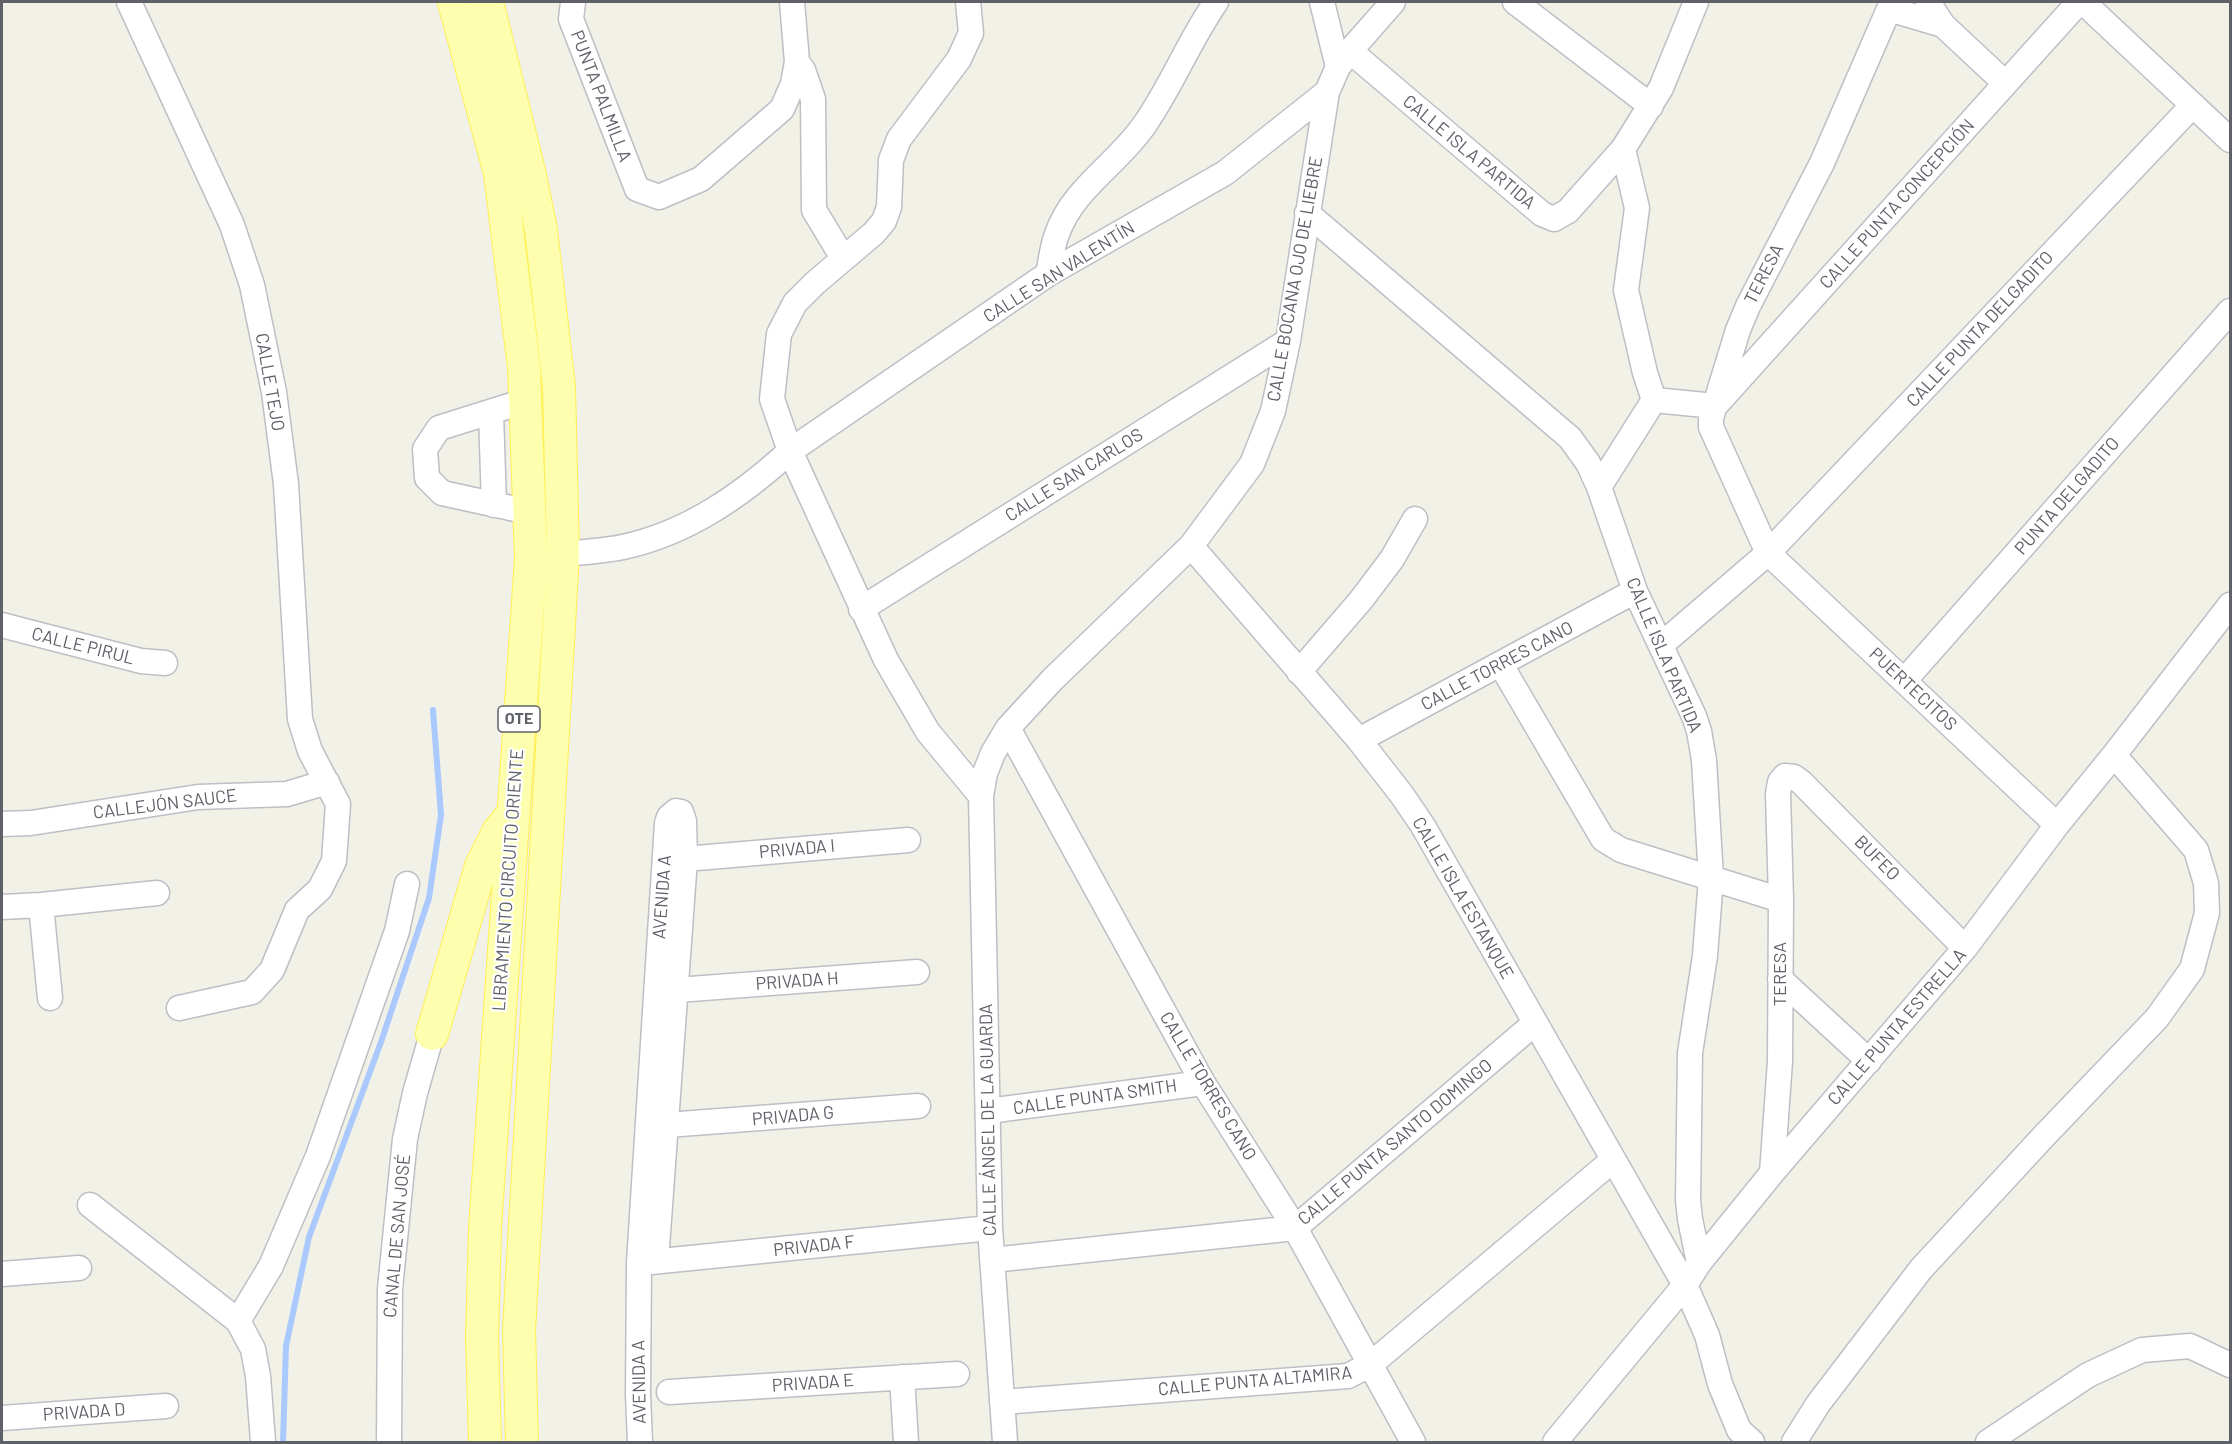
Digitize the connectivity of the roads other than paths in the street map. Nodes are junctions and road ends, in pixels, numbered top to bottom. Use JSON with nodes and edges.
{"nodes":[{"id":1,"x":129,"y":2,"type":"edge"},
{"id":2,"x":454,"y":2,"type":"edge"},
{"id":3,"x":487,"y":2,"type":"edge"},
{"id":4,"x":573,"y":2,"type":"edge"},
{"id":5,"x":792,"y":2,"type":"edge"},
{"id":6,"x":968,"y":2,"type":"edge"},
{"id":7,"x":1216,"y":2,"type":"edge"},
{"id":8,"x":1322,"y":2,"type":"edge"},
{"id":9,"x":1393,"y":2,"type":"edge"},
{"id":10,"x":1515,"y":2,"type":"edge"},
{"id":11,"x":1696,"y":2,"type":"edge"},
{"id":12,"x":1928,"y":2,"type":"edge"},
{"id":13,"x":2079,"y":2,"type":"edge"},
{"id":14,"x":2083,"y":2,"type":"edge"},
{"id":15,"x":1891,"y":5,"type":"edge"},
{"id":16,"x":1943,"y":25,"type":"junction"},
{"id":17,"x":1344,"y":59,"type":"junction"},
{"id":18,"x":795,"y":73,"type":"junction"},
{"id":19,"x":2005,"y":83,"type":"junction"},
{"id":20,"x":1327,"y":92,"type":"junction"},
{"id":21,"x":1651,"y":105,"type":"junction"},
{"id":22,"x":2193,"y":105,"type":"junction"},
{"id":23,"x":2230,"y":140,"type":"edge"},
{"id":24,"x":1623,"y":149,"type":"junction"},
{"id":25,"x":1307,"y":213,"type":"junction"},
{"id":26,"x":843,"y":258,"type":"junction"},
{"id":27,"x":1048,"y":274,"type":"junction"},
{"id":28,"x":2230,"y":311,"type":"edge"},
{"id":29,"x":1288,"y":341,"type":"junction"},
{"id":30,"x":1654,"y":400,"type":"junction"},
{"id":31,"x":525,"y":401,"type":"junction"},
{"id":32,"x":1715,"y":406,"type":"junction"},
{"id":33,"x":491,"y":413,"type":"junction"},
{"id":34,"x":790,"y":452,"type":"junction"},
{"id":35,"x":1599,"y":487,"type":"junction"},
{"id":36,"x":494,"y":505,"type":"junction"},
{"id":37,"x":529,"y":512,"type":"junction"},
{"id":38,"x":1415,"y":519,"type":"dead end"},
{"id":39,"x":1191,"y":546,"type":"junction"},
{"id":40,"x":1768,"y":553,"type":"junction"},
{"id":41,"x":563,"y":554,"type":"junction"},
{"id":42,"x":1635,"y":591,"type":"junction"},
{"id":43,"x":2230,"y":605,"type":"edge"},
{"id":44,"x":861,"y":609,"type":"junction"},
{"id":45,"x":2,"y":625,"type":"edge"},
{"id":46,"x":1661,"y":645,"type":"junction"},
{"id":47,"x":165,"y":663,"type":"dead end"},
{"id":48,"x":1501,"y":665,"type":"junction"},
{"id":49,"x":1299,"y":672,"type":"junction"},
{"id":50,"x":1904,"y":681,"type":"junction"},
{"id":51,"x":1008,"y":728,"type":"junction"},
{"id":52,"x":1359,"y":740,"type":"junction"},
{"id":53,"x":2114,"y":756,"type":"junction"},
{"id":54,"x":1785,"y":776,"type":"joint"},
{"id":55,"x":327,"y":782,"type":"junction"},
{"id":56,"x":981,"y":796,"type":"junction"},
{"id":57,"x":513,"y":813,"type":"junction"},
{"id":58,"x":2,"y":824,"type":"edge"},
{"id":59,"x":2057,"y":825,"type":"junction"},
{"id":60,"x":908,"y":840,"type":"dead end"},
{"id":61,"x":685,"y":859,"type":"junction"},
{"id":62,"x":1711,"y":878,"type":"junction"},
{"id":63,"x":407,"y":884,"type":"dead end"},
{"id":64,"x":157,"y":893,"type":"dead end"},
{"id":65,"x":1781,"y":900,"type":"junction"},
{"id":66,"x":40,"y":905,"type":"junction"},
{"id":67,"x":2,"y":907,"type":"edge"},
{"id":68,"x":1965,"y":948,"type":"junction"},
{"id":69,"x":917,"y":972,"type":"dead end"},
{"id":70,"x":1780,"y":979,"type":"junction"},
{"id":71,"x":677,"y":990,"type":"junction"},
{"id":72,"x":50,"y":998,"type":"dead end"},
{"id":73,"x":178,"y":1008,"type":"dead end"},
{"id":74,"x":1535,"y":1023,"type":"junction"},
{"id":75,"x":432,"y":1034,"type":"joint"},
{"id":76,"x":1869,"y":1061,"type":"junction"},
{"id":77,"x":1203,"y":1083,"type":"junction"},
{"id":78,"x":918,"y":1106,"type":"dead end"},
{"id":79,"x":987,"y":1111,"type":"junction"},
{"id":80,"x":667,"y":1125,"type":"junction"},
{"id":81,"x":1613,"y":1160,"type":"junction"},
{"id":82,"x":1772,"y":1173,"type":"junction"},
{"id":83,"x":90,"y":1205,"type":"dead end"},
{"id":84,"x":990,"y":1228,"type":"junction"},
{"id":85,"x":1295,"y":1228,"type":"junction"},
{"id":86,"x":992,"y":1260,"type":"junction"},
{"id":87,"x":648,"y":1262,"type":"junction"},
{"id":88,"x":1699,"y":1263,"type":"junction"},
{"id":89,"x":79,"y":1268,"type":"dead end"},
{"id":90,"x":2,"y":1274,"type":"edge"},
{"id":91,"x":1685,"y":1285,"type":"junction"},
{"id":92,"x":238,"y":1321,"type":"junction"},
{"id":93,"x":1371,"y":1364,"type":"junction"},
{"id":94,"x":2230,"y":1365,"type":"edge"},
{"id":95,"x":957,"y":1374,"type":"dead end"},
{"id":96,"x":902,"y":1377,"type":"junction"},
{"id":97,"x":669,"y":1392,"type":"dead end"},
{"id":98,"x":1002,"y":1402,"type":"junction"},
{"id":99,"x":166,"y":1406,"type":"dead end"},
{"id":100,"x":2,"y":1418,"type":"edge"},
{"id":101,"x":263,"y":1443,"type":"edge"},
{"id":102,"x":389,"y":1443,"type":"edge"},
{"id":103,"x":485,"y":1443,"type":"edge"},
{"id":104,"x":522,"y":1443,"type":"edge"},
{"id":105,"x":640,"y":1443,"type":"edge"},
{"id":106,"x":906,"y":1443,"type":"edge"},
{"id":107,"x":1005,"y":1443,"type":"edge"},
{"id":108,"x":1413,"y":1443,"type":"edge"},
{"id":109,"x":1555,"y":1443,"type":"edge"},
{"id":110,"x":1752,"y":1443,"type":"edge"},
{"id":111,"x":1794,"y":1443,"type":"edge"},
{"id":112,"x":1988,"y":1443,"type":"edge"}],
"edges":[{"from":1,"to":55,"type":"street","name":"CALLE TEJO"},
{"from":2,"to":31,"type":"main road","name":"LIBRAMIENTO CIRCUITO ORIENTE","number":"OTE"},
{"from":3,"to":41,"type":"main road","name":"LIBRAMIENTO CIRCUITO ORIENTE","number":"OTE"},
{"from":4,"to":18,"type":"street","name":"PUNTA PALMILLA"},
{"from":5,"to":18,"type":"street"},
{"from":6,"to":26,"type":"street"},
{"from":7,"to":27,"type":"street"},
{"from":8,"to":17,"type":"street"},
{"from":9,"to":17,"type":"street","name":"CALLE BOCANA OJO DE LIEBRE"},
{"from":10,"to":21,"type":"street"},
{"from":11,"to":21,"type":"street","name":"CALLE ISLA PARTIDA"},
{"from":12,"to":16,"type":"street"},
{"from":13,"to":19,"type":"street","name":"CALLE PUNTA CONCEPCIÓN"},
{"from":14,"to":22,"type":"street"},
{"from":15,"to":16,"type":"street"},
{"from":15,"to":32,"type":"street","name":"TERESA"},
{"from":16,"to":19,"type":"street"},
{"from":17,"to":20,"type":"street","name":"CALLE BOCANA OJO DE LIEBRE"},
{"from":17,"to":24,"type":"street","name":"CALLE ISLA PARTIDA"},
{"from":18,"to":26,"type":"street"},
{"from":19,"to":32,"type":"street","name":"CALLE PUNTA CONCEPCIÓN"},
{"from":20,"to":25,"type":"street","name":"CALLE BOCANA OJO DE LIEBRE"},
{"from":20,"to":27,"type":"street","name":"CALLE SAN VALENTÍN"},
{"from":21,"to":24,"type":"street","name":"CALLE ISLA PARTIDA"},
{"from":22,"to":23,"type":"street"},
{"from":22,"to":40,"type":"street","name":"CALLE PUNTA DELGADITO"},
{"from":24,"to":30,"type":"street"},
{"from":25,"to":29,"type":"street","name":"CALLE BOCANA OJO DE LIEBRE"},
{"from":25,"to":35,"type":"street","name":"CALLE ISLA PARTIDA"},
{"from":26,"to":34,"type":"street"},
{"from":27,"to":34,"type":"street","name":"CALLE SAN VALENTÍN"},
{"from":28,"to":50,"type":"street","name":"PUNTA DELGADITO"},
{"from":29,"to":39,"type":"street","name":"CALLE BOCANA OJO DE LIEBRE"},
{"from":29,"to":44,"type":"street","name":"CALLE SAN CARLOS"},
{"from":30,"to":32,"type":"street"},
{"from":30,"to":35,"type":"street"},
{"from":31,"to":33,"type":"street"},
{"from":31,"to":37,"type":"main road","name":"LIBRAMIENTO CIRCUITO ORIENTE","number":"OTE"},
{"from":32,"to":40,"type":"street","name":"TERESA"},
{"from":33,"to":36,"type":"street"},
{"from":33,"to":36,"type":"street"},
{"from":34,"to":41,"type":"street","name":"CALLE SAN VALENTÍN"},
{"from":34,"to":44,"type":"street"},
{"from":35,"to":42,"type":"street","name":"CALLE ISLA PARTIDA"},
{"from":36,"to":37,"type":"street"},
{"from":37,"to":57,"type":"main road","name":"LIBRAMIENTO CIRCUITO ORIENTE","number":"OTE"},
{"from":38,"to":49,"type":"street"},
{"from":39,"to":49,"type":"street","name":"CALLE ISLA ESTANQUE"},
{"from":39,"to":51,"type":"street","name":"CALLE BOCANA OJO DE LIEBRE"},
{"from":40,"to":46,"type":"street"},
{"from":40,"to":50,"type":"street","name":"PUERTECITOS"},
{"from":41,"to":104,"type":"main road","name":"LIBRAMIENTO CIRCUITO ORIENTE","number":"OTE"},
{"from":42,"to":46,"type":"street","name":"CALLE ISLA PARTIDA"},
{"from":42,"to":48,"type":"street","name":"CALLE TORRES CANO"},
{"from":43,"to":53,"type":"street","name":"CALLE PUNTA ESTRELLA"},
{"from":44,"to":56,"type":"street"},
{"from":45,"to":47,"type":"street","name":"CALLE PIRUL"},
{"from":46,"to":62,"type":"street","name":"CALLE ISLA PARTIDA"},
{"from":48,"to":52,"type":"street","name":"CALLE TORRES CANO"},
{"from":48,"to":62,"type":"street"},
{"from":49,"to":52,"type":"street","name":"CALLE ISLA ESTANQUE"},
{"from":50,"to":59,"type":"street","name":"PUERTECITOS"},
{"from":51,"to":56,"type":"street","name":"CALLE BOCANA OJO DE LIEBRE"},
{"from":51,"to":77,"type":"street","name":"CALLE TORRES CANO"},
{"from":52,"to":74,"type":"street","name":"CALLE ISLA ESTANQUE"},
{"from":53,"to":59,"type":"street","name":"CALLE PUNTA ESTRELLA"},
{"from":53,"to":111,"type":"street"},
{"from":54,"to":65,"type":"street","name":"TERESA"},
{"from":54,"to":68,"type":"street","name":"BUFEO"},
{"from":55,"to":58,"type":"street","name":"CALLEJÓN SAUCE"},
{"from":55,"to":73,"type":"street","name":"CALLE TEJO"},
{"from":56,"to":79,"type":"street","name":"CALLE ÁNGEL DE LA GUARDA"},
{"from":57,"to":75,"type":"main road"},
{"from":57,"to":103,"type":"main road","name":"LIBRAMIENTO CIRCUITO ORIENTE","number":"OTE"},
{"from":59,"to":68,"type":"street","name":"CALLE PUNTA ESTRELLA"},
{"from":60,"to":61,"type":"street","name":"PRIVADA I"},
{"from":61,"to":71,"type":"street","name":"AVENIDA A"},
{"from":61,"to":87,"type":"street","name":"AVENIDA A"},
{"from":62,"to":65,"type":"street"},
{"from":62,"to":88,"type":"street","name":"CALLE ISLA PARTIDA"},
{"from":63,"to":92,"type":"street"},
{"from":64,"to":66,"type":"street"},
{"from":65,"to":70,"type":"street","name":"TERESA"},
{"from":66,"to":67,"type":"street"},
{"from":66,"to":72,"type":"street"},
{"from":68,"to":76,"type":"street","name":"CALLE PUNTA ESTRELLA"},
{"from":69,"to":71,"type":"street","name":"PRIVADA H"},
{"from":70,"to":76,"type":"street"},
{"from":70,"to":82,"type":"street","name":"TERESA"},
{"from":71,"to":80,"type":"street","name":"AVENIDA A"},
{"from":74,"to":81,"type":"street","name":"CALLE ISLA ESTANQUE"},
{"from":74,"to":85,"type":"street","name":"CALLE PUNTA SANTO DOMINGO"},
{"from":75,"to":102,"type":"street","name":"CANAL DE SAN JOSÉ"},
{"from":76,"to":82,"type":"street","name":"CALLE PUNTA ESTRELLA"},
{"from":77,"to":79,"type":"street","name":"CALLE PUNTA SMITH"},
{"from":77,"to":85,"type":"street","name":"CALLE TORRES CANO"},
{"from":78,"to":80,"type":"street","name":"PRIVADA G"},
{"from":79,"to":84,"type":"street","name":"CALLE ÁNGEL DE LA GUARDA"},
{"from":80,"to":87,"type":"street","name":"AVENIDA A"},
{"from":81,"to":91,"type":"street","name":"CALLE ISLA ESTANQUE"},
{"from":81,"to":93,"type":"street","name":"CALLE PUNTA ALTAMIRA"},
{"from":82,"to":88,"type":"street","name":"CALLE PUNTA ESTRELLA"},
{"from":83,"to":92,"type":"street"},
{"from":84,"to":86,"type":"street","name":"CALLE ÁNGEL DE LA GUARDA"},
{"from":84,"to":87,"type":"street","name":"PRIVADA F"},
{"from":85,"to":86,"type":"street","name":"CALLE PUNTA SANTO DOMINGO"},
{"from":85,"to":93,"type":"street","name":"CALLE TORRES CANO"},
{"from":86,"to":98,"type":"street","name":"CALLE ÁNGEL DE LA GUARDA"},
{"from":87,"to":105,"type":"street","name":"AVENIDA A"},
{"from":88,"to":91,"type":"street","name":"CALLE PUNTA ESTRELLA"},
{"from":89,"to":90,"type":"street"},
{"from":91,"to":109,"type":"street","name":"CALLE PUNTA ESTRELLA"},
{"from":91,"to":110,"type":"street","name":"CALLE ISLA ESTANQUE"},
{"from":92,"to":101,"type":"street"},
{"from":93,"to":98,"type":"street","name":"CALLE PUNTA ALTAMIRA"},
{"from":93,"to":108,"type":"street","name":"CALLE TORRES CANO"},
{"from":94,"to":112,"type":"street"},
{"from":95,"to":96,"type":"street","name":"PRIVADA E"},
{"from":96,"to":97,"type":"street","name":"PRIVADA E"},
{"from":96,"to":106,"type":"street"},
{"from":98,"to":107,"type":"street","name":"CALLE ÁNGEL DE LA GUARDA"},
{"from":99,"to":100,"type":"street","name":"PRIVADA D"}]}
